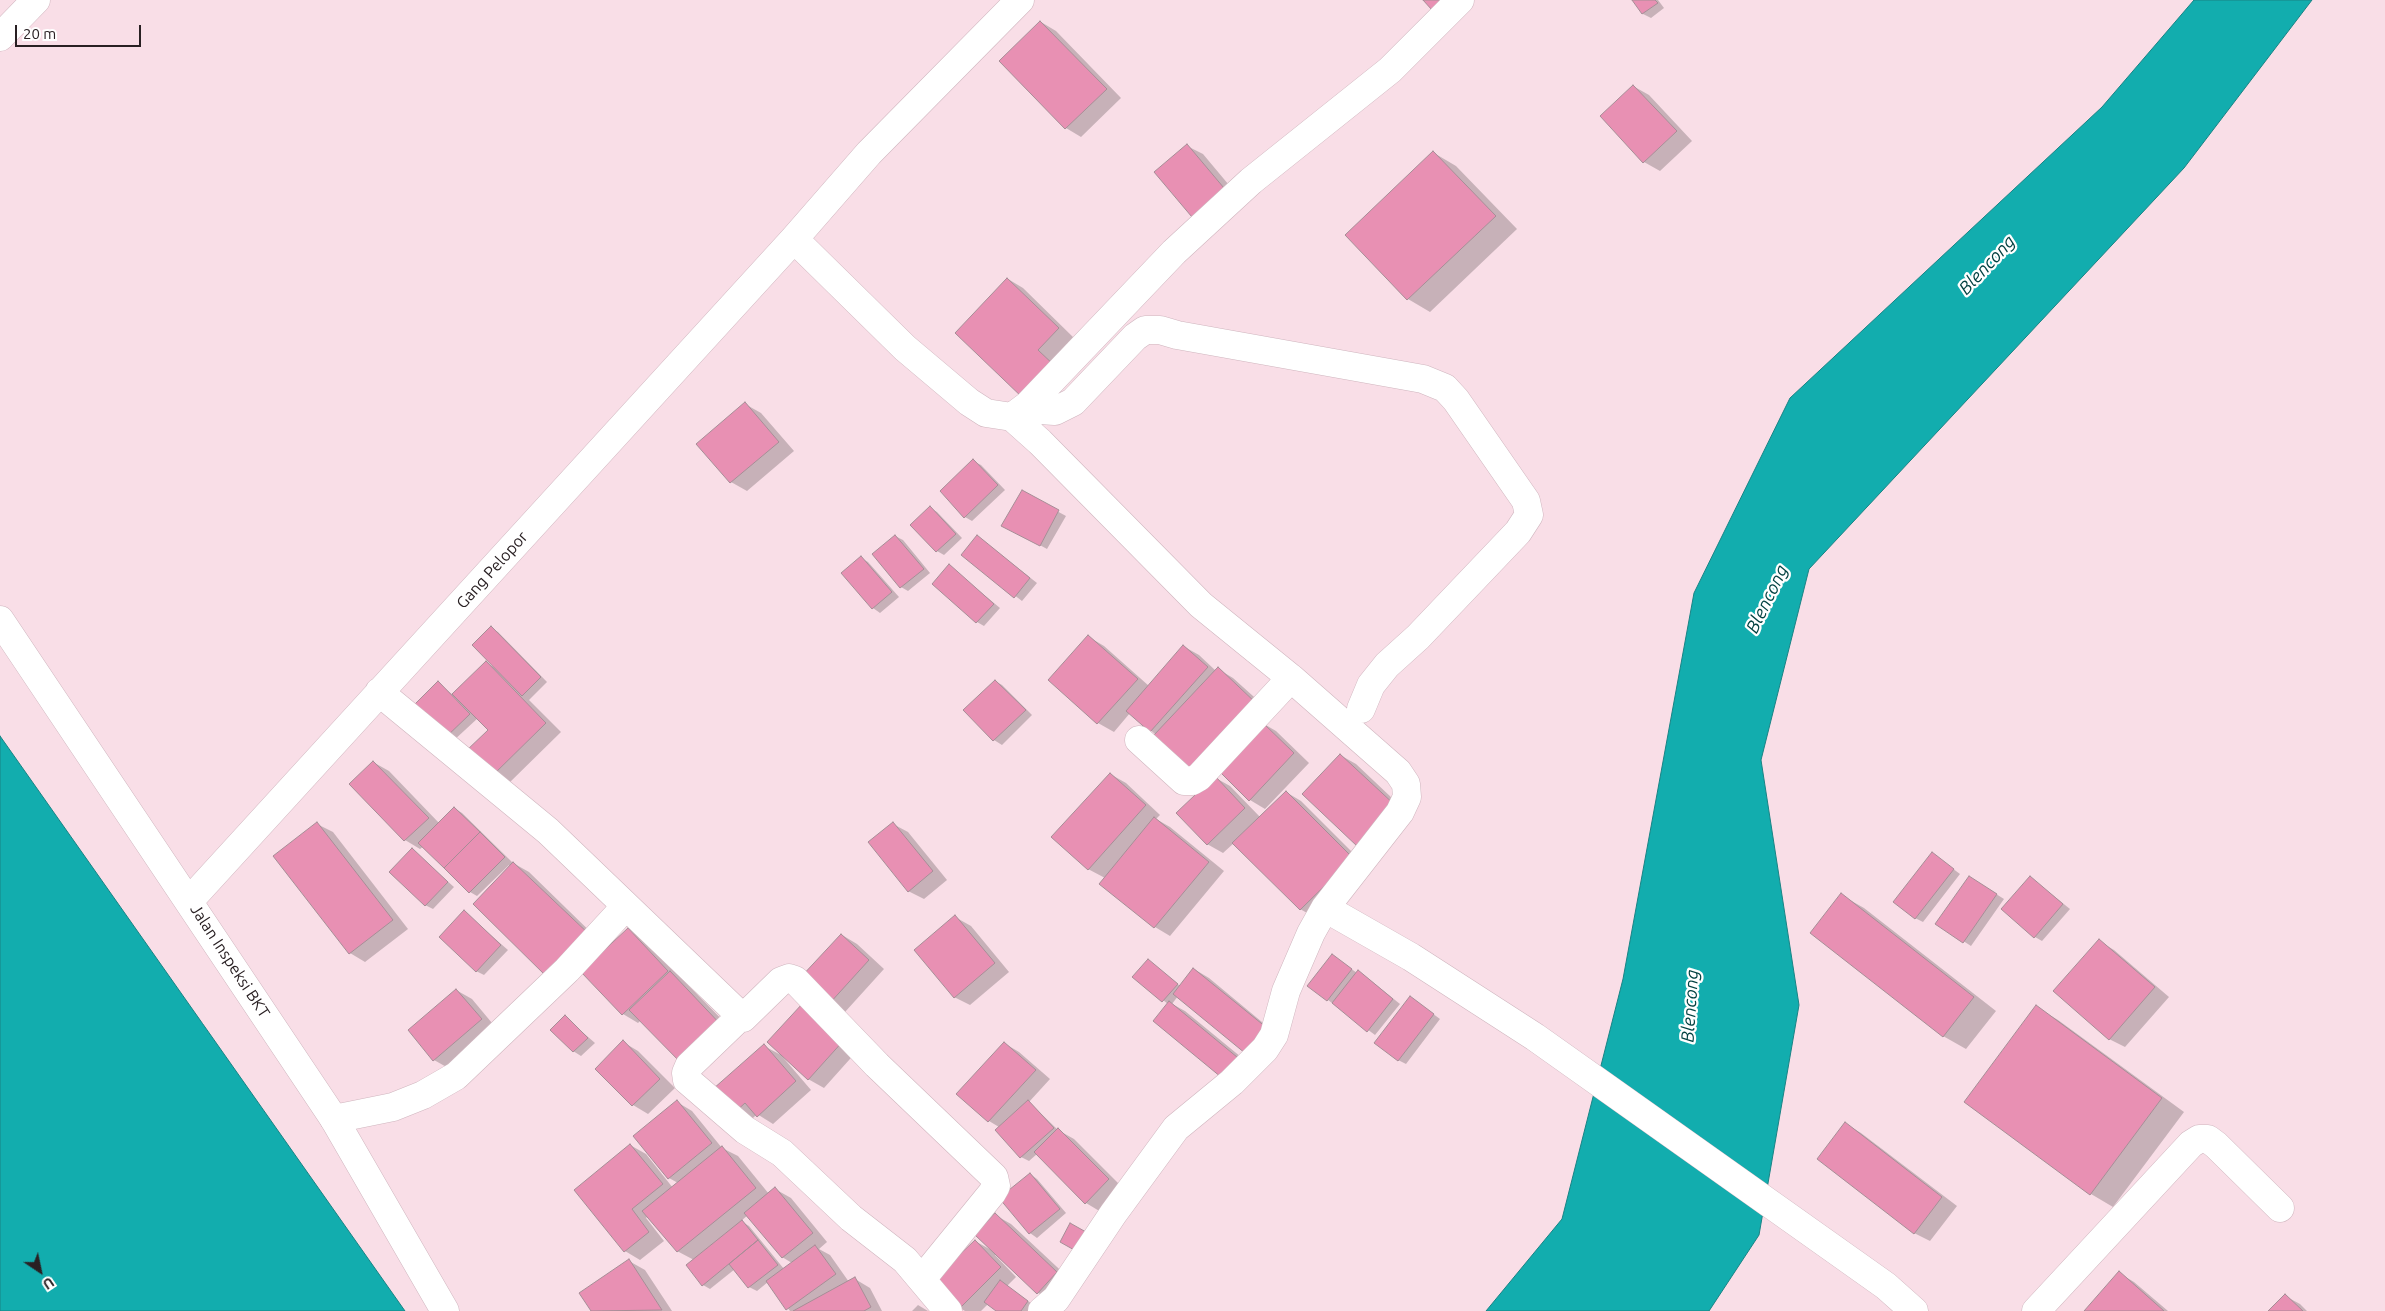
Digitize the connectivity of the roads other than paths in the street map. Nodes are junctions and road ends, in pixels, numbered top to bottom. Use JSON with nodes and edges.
{"nodes":[{"id":1,"x":36,"y":0,"type":"edge"},
{"id":2,"x":1020,"y":0,"type":"edge"},
{"id":3,"x":1460,"y":0,"type":"edge"},
{"id":4,"x":0,"y":37,"type":"edge"},
{"id":5,"x":794,"y":240,"type":"junction"},
{"id":6,"x":1020,"y":411,"type":"junction"},
{"id":7,"x":0,"y":620,"type":"edge"},
{"id":8,"x":1291,"y":678,"type":"junction"},
{"id":9,"x":380,"y":692,"type":"junction"},
{"id":10,"x":1361,"y":709,"type":"dead end"},
{"id":11,"x":1139,"y":740,"type":"dead end"},
{"id":12,"x":190,"y":900,"type":"junction"},
{"id":13,"x":626,"y":906,"type":"junction"},
{"id":14,"x":1325,"y":908,"type":"junction"},
{"id":15,"x":741,"y":1016,"type":"junction"},
{"id":16,"x":334,"y":1119,"type":"junction"},
{"id":17,"x":2280,"y":1208,"type":"dead end"},
{"id":18,"x":922,"y":1279,"type":"junction"},
{"id":19,"x":445,"y":1311,"type":"edge"},
{"id":20,"x":948,"y":1311,"type":"edge"},
{"id":21,"x":1042,"y":1311,"type":"edge"},
{"id":22,"x":1914,"y":1311,"type":"edge"},
{"id":23,"x":2036,"y":1311,"type":"edge"}],
"edges":[{"from":1,"to":4,"type":"street"},
{"from":2,"to":5,"type":"street","name":"Gang Pelopor"},
{"from":3,"to":6,"type":"street"},
{"from":5,"to":6,"type":"street"},
{"from":5,"to":9,"type":"street","name":"Gang Pelopor"},
{"from":6,"to":8,"type":"street"},
{"from":6,"to":10,"type":"street"},
{"from":7,"to":12,"type":"street","name":"Jalan Inspeksi BKT"},
{"from":8,"to":11,"type":"street"},
{"from":8,"to":14,"type":"street"},
{"from":9,"to":12,"type":"street","name":"Gang Pelopor"},
{"from":9,"to":13,"type":"street"},
{"from":12,"to":16,"type":"street","name":"Jalan Inspeksi BKT"},
{"from":13,"to":15,"type":"street"},
{"from":13,"to":16,"type":"street"},
{"from":14,"to":21,"type":"street"},
{"from":14,"to":22,"type":"street"},
{"from":15,"to":18,"type":"street"},
{"from":15,"to":18,"type":"street"},
{"from":16,"to":19,"type":"street","name":"Jalan Inspeksi BKT"},
{"from":17,"to":23,"type":"street"},
{"from":18,"to":20,"type":"street"}]}
